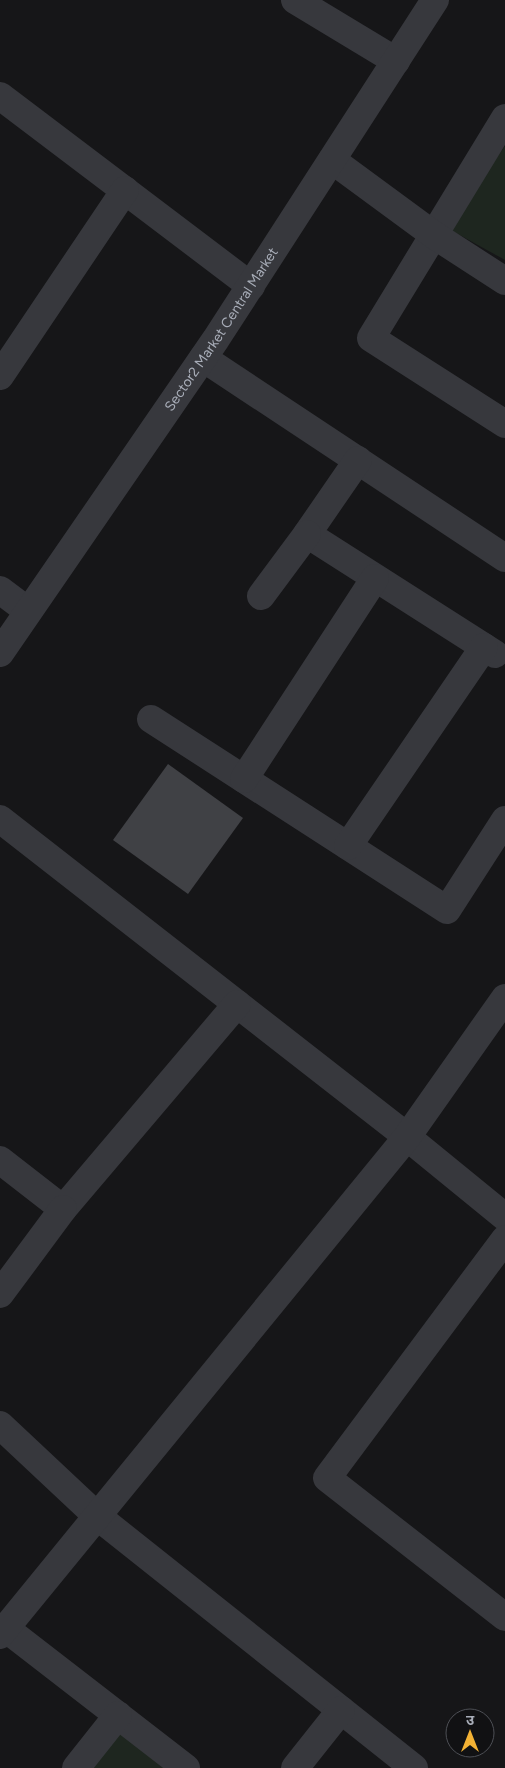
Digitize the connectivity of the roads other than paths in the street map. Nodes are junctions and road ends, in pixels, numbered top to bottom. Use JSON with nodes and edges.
{"nodes":[{"id":1,"x":294,"y":0,"type":"edge"},
{"id":2,"x":435,"y":0,"type":"edge"},
{"id":3,"x":396,"y":61,"type":"junction"},
{"id":4,"x":0,"y":96,"type":"edge"},
{"id":5,"x":505,"y":118,"type":"edge"},
{"id":6,"x":332,"y":160,"type":"junction"},
{"id":7,"x":125,"y":190,"type":"junction"},
{"id":8,"x":434,"y":235,"type":"junction"},
{"id":9,"x":505,"y":281,"type":"edge"},
{"id":10,"x":251,"y":286,"type":"junction"},
{"id":11,"x":204,"y":358,"type":"junction"},
{"id":12,"x":0,"y":376,"type":"edge"},
{"id":13,"x":505,"y":424,"type":"edge"},
{"id":14,"x":358,"y":460,"type":"junction"},
{"id":15,"x":307,"y":534,"type":"junction"},
{"id":16,"x":504,"y":556,"type":"edge"},
{"id":17,"x":375,"y":578,"type":"junction"},
{"id":18,"x":0,"y":590,"type":"edge"},
{"id":19,"x":261,"y":596,"type":"dead end"},
{"id":20,"x":28,"y":611,"type":"junction"},
{"id":21,"x":497,"y":649,"type":"edge"},
{"id":22,"x":0,"y":652,"type":"edge"},
{"id":23,"x":151,"y":719,"type":"dead end"},
{"id":24,"x":244,"y":779,"type":"junction"},
{"id":25,"x":0,"y":819,"type":"edge"},
{"id":26,"x":505,"y":820,"type":"edge"},
{"id":27,"x":348,"y":846,"type":"junction"},
{"id":28,"x":505,"y":998,"type":"edge"},
{"id":29,"x":237,"y":1004,"type":"junction"},
{"id":30,"x":407,"y":1137,"type":"junction"},
{"id":31,"x":0,"y":1160,"type":"edge"},
{"id":32,"x":63,"y":1210,"type":"junction"},
{"id":33,"x":505,"y":1217,"type":"edge"},
{"id":34,"x":505,"y":1239,"type":"edge"},
{"id":35,"x":0,"y":1294,"type":"edge"},
{"id":36,"x":0,"y":1425,"type":"edge"},
{"id":37,"x":97,"y":1516,"type":"junction"},
{"id":38,"x":505,"y":1617,"type":"edge"},
{"id":39,"x":3,"y":1631,"type":"edge"},
{"id":40,"x":341,"y":1710,"type":"junction"},
{"id":41,"x":118,"y":1715,"type":"junction"},
{"id":42,"x":76,"y":1768,"type":"edge"},
{"id":43,"x":186,"y":1768,"type":"edge"},
{"id":44,"x":295,"y":1768,"type":"edge"},
{"id":45,"x":414,"y":1768,"type":"edge"}],
"edges":[{"from":1,"to":3,"type":"street"},
{"from":2,"to":3,"type":"street","name":"Sector2 Market Central Market"},
{"from":3,"to":6,"type":"street","name":"Sector2 Market Central Market"},
{"from":4,"to":7,"type":"street"},
{"from":5,"to":8,"type":"street"},
{"from":6,"to":8,"type":"street"},
{"from":6,"to":10,"type":"street","name":"Sector2 Market Central Market"},
{"from":7,"to":10,"type":"street"},
{"from":7,"to":12,"type":"street"},
{"from":8,"to":9,"type":"street"},
{"from":8,"to":13,"type":"street"},
{"from":10,"to":11,"type":"street","name":"Sector2 Market Central Market"},
{"from":11,"to":14,"type":"street"},
{"from":11,"to":20,"type":"street","name":"Sector2 Market Central Market"},
{"from":14,"to":15,"type":"street"},
{"from":14,"to":16,"type":"street"},
{"from":15,"to":17,"type":"street"},
{"from":15,"to":19,"type":"street"},
{"from":17,"to":21,"type":"street"},
{"from":17,"to":24,"type":"street"},
{"from":18,"to":20,"type":"street"},
{"from":20,"to":22,"type":"street","name":"Sector2 Market Central Market"},
{"from":21,"to":27,"type":"street"},
{"from":23,"to":24,"type":"street"},
{"from":24,"to":27,"type":"street"},
{"from":25,"to":29,"type":"street"},
{"from":26,"to":27,"type":"street"},
{"from":28,"to":30,"type":"street"},
{"from":29,"to":30,"type":"street"},
{"from":29,"to":32,"type":"street"},
{"from":30,"to":33,"type":"street"},
{"from":30,"to":37,"type":"street"},
{"from":31,"to":32,"type":"street"},
{"from":32,"to":35,"type":"street"},
{"from":34,"to":38,"type":"street"},
{"from":36,"to":37,"type":"street"},
{"from":37,"to":39,"type":"street"},
{"from":37,"to":40,"type":"street"},
{"from":39,"to":41,"type":"street"},
{"from":40,"to":44,"type":"street"},
{"from":40,"to":45,"type":"street"},
{"from":41,"to":42,"type":"street"},
{"from":41,"to":43,"type":"street"}]}
